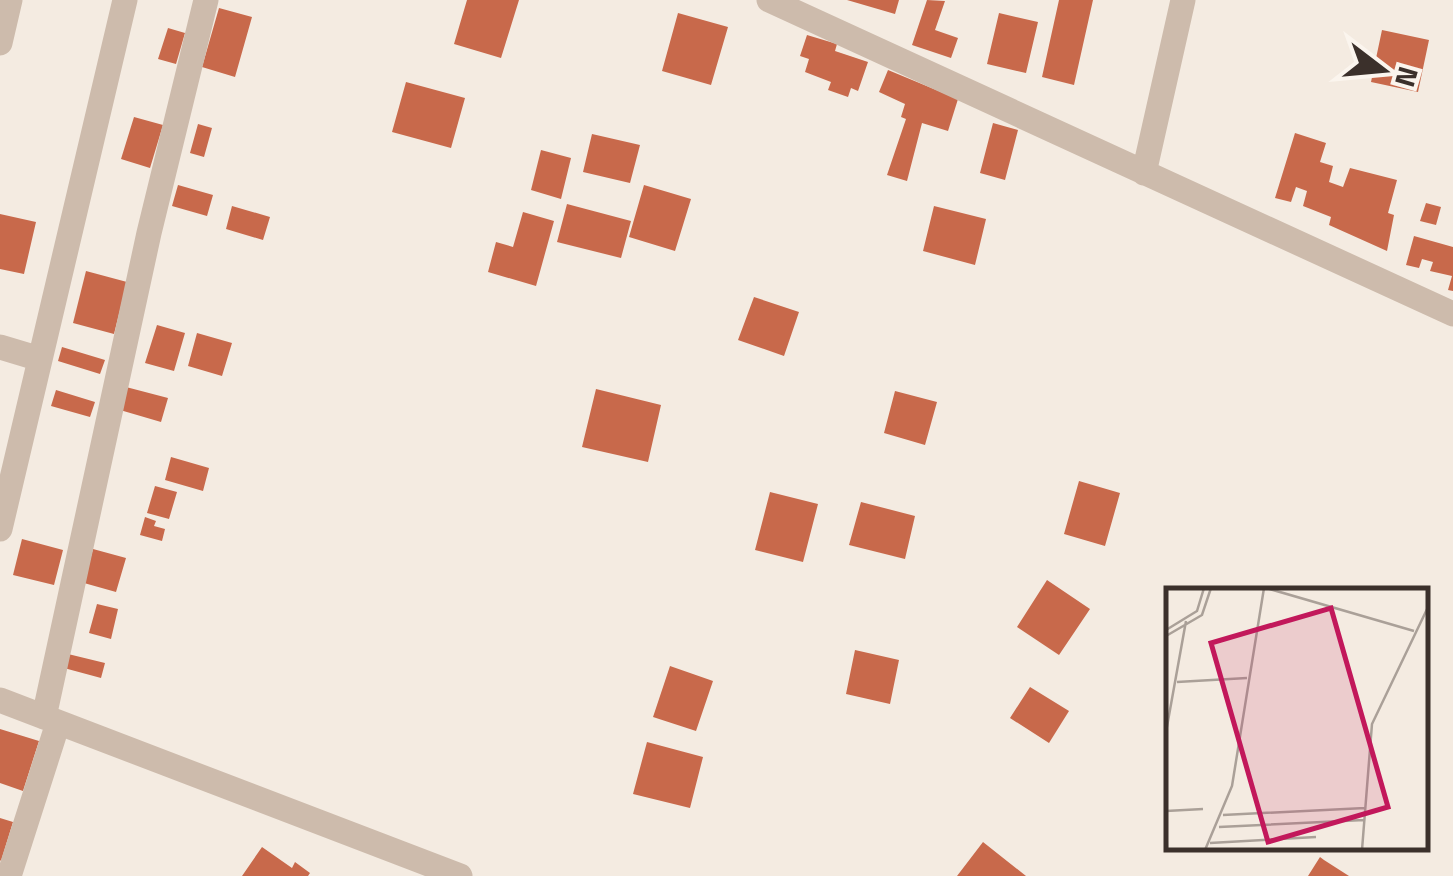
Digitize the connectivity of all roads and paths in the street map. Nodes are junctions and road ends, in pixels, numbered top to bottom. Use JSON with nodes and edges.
{"nodes":[{"id":1,"x":10,"y":0,"type":"edge"},
{"id":2,"x":125,"y":0,"type":"edge"},
{"id":3,"x":206,"y":0,"type":"edge"},
{"id":4,"x":770,"y":0,"type":"edge"},
{"id":5,"x":1183,"y":0,"type":"edge"},
{"id":6,"x":0,"y":43,"type":"edge"},
{"id":7,"x":1144,"y":173,"type":"junction"},
{"id":8,"x":1453,"y":314,"type":"edge"},
{"id":9,"x":0,"y":347,"type":"edge"},
{"id":10,"x":40,"y":359,"type":"junction"},
{"id":11,"x":0,"y":529,"type":"edge"},
{"id":12,"x":0,"y":700,"type":"edge"},
{"id":13,"x":51,"y":720,"type":"junction"},
{"id":14,"x":9,"y":876,"type":"edge"},
{"id":15,"x":460,"y":876,"type":"edge"}],
"edges":[{"from":1,"to":6,"type":"street"},
{"from":2,"to":10,"type":"street"},
{"from":3,"to":13,"type":"street"},
{"from":4,"to":7,"type":"street"},
{"from":5,"to":7,"type":"street"},
{"from":7,"to":8,"type":"street"},
{"from":9,"to":10,"type":"street"},
{"from":10,"to":11,"type":"street"},
{"from":12,"to":13,"type":"street"},
{"from":13,"to":14,"type":"street"},
{"from":13,"to":15,"type":"street"}]}
